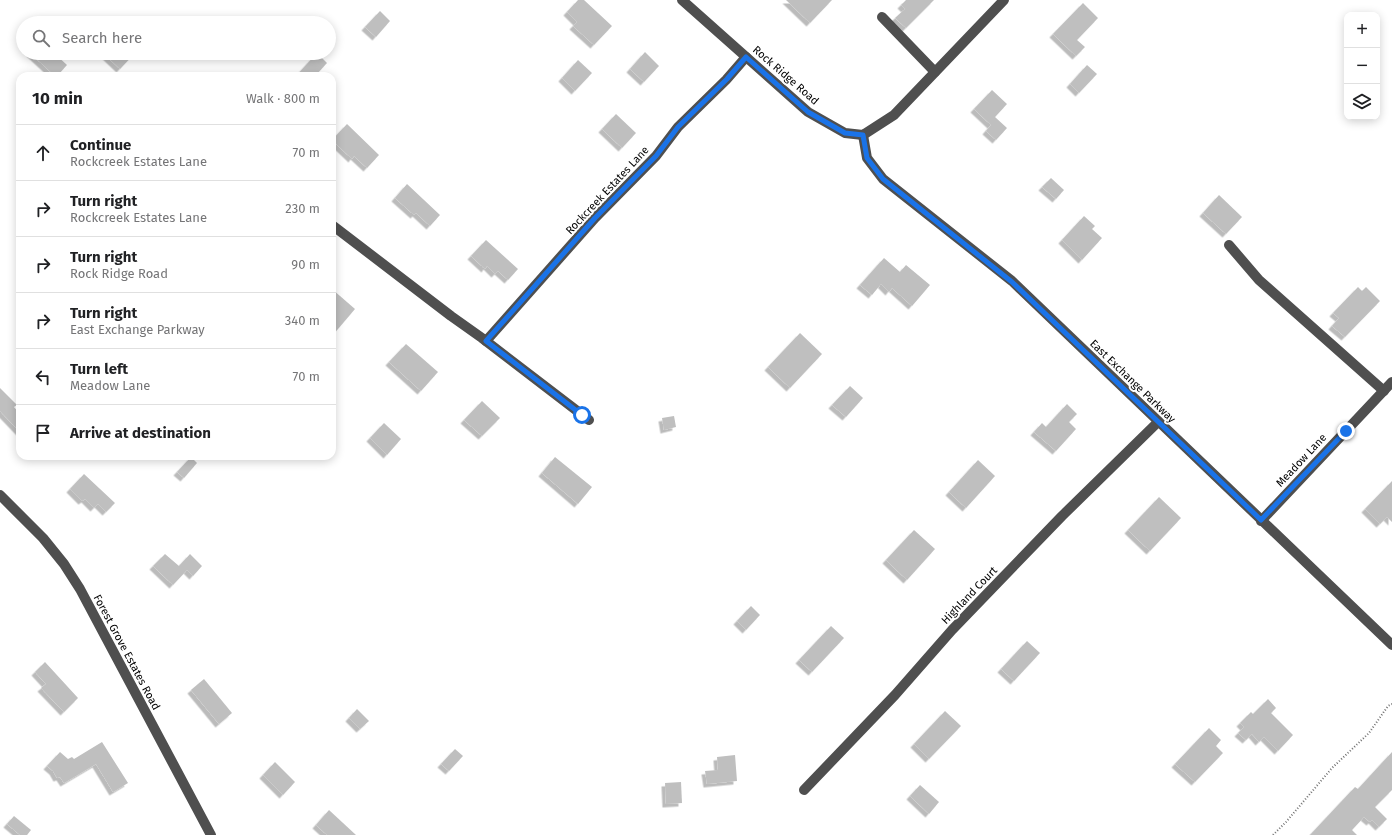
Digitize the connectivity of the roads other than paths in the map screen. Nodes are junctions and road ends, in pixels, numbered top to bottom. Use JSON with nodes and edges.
{"nodes":[{"id":1,"x":682,"y":0,"type":"edge"},
{"id":2,"x":1004,"y":0,"type":"edge"},
{"id":3,"x":882,"y":17,"type":"dead end"},
{"id":4,"x":746,"y":57,"type":"junction"},
{"id":5,"x":935,"y":72,"type":"junction"},
{"id":6,"x":863,"y":135,"type":"junction"},
{"id":7,"x":336,"y":228,"type":"edge"},
{"id":8,"x":1229,"y":245,"type":"dead end"},
{"id":9,"x":486,"y":341,"type":"junction"},
{"id":10,"x":1392,"y":382,"type":"edge"},
{"id":11,"x":1384,"y":391,"type":"junction"},
{"id":12,"x":589,"y":420,"type":"dead end"},
{"id":13,"x":1158,"y":422,"type":"junction"},
{"id":14,"x":0,"y":495,"type":"edge"},
{"id":15,"x":1261,"y":520,"type":"junction"},
{"id":16,"x":1392,"y":645,"type":"edge"},
{"id":17,"x":804,"y":790,"type":"dead end"},
{"id":18,"x":211,"y":835,"type":"edge"}],
"edges":[{"from":1,"to":4,"type":"street","name":"Rock Ridge Road"},
{"from":2,"to":5,"type":"street"},
{"from":3,"to":5,"type":"street"},
{"from":4,"to":6,"type":"street","name":"Rock Ridge Road"},
{"from":4,"to":9,"type":"street","name":"Rockcreek Estates Lane"},
{"from":5,"to":6,"type":"street"},
{"from":6,"to":13,"type":"street","name":"East Exchange Parkway"},
{"from":7,"to":9,"type":"street"},
{"from":8,"to":11,"type":"street"},
{"from":9,"to":12,"type":"street"},
{"from":10,"to":11,"type":"street","name":"Meadow Lane"},
{"from":11,"to":15,"type":"street","name":"Meadow Lane"},
{"from":13,"to":15,"type":"street","name":"East Exchange Parkway"},
{"from":13,"to":17,"type":"street","name":"Highland Court"},
{"from":14,"to":18,"type":"street","name":"Forest Grove Estates Road"},
{"from":15,"to":16,"type":"street","name":"East Exchange Parkway"}]}
